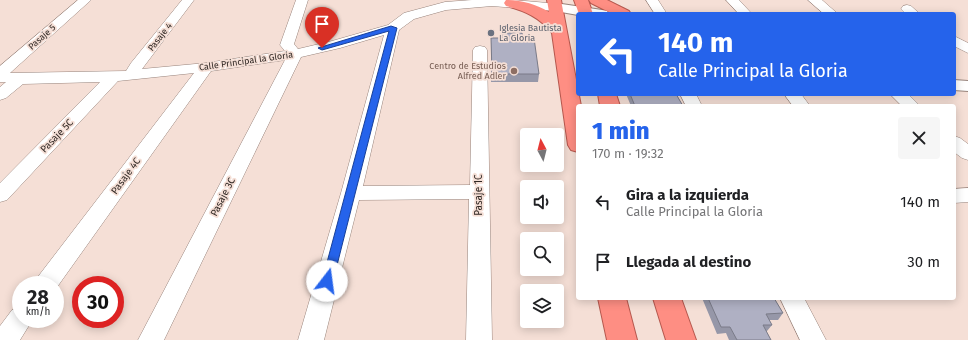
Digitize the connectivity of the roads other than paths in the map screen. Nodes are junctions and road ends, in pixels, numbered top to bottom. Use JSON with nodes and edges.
{"nodes":[{"id":1,"x":84,"y":0,"type":"edge"},
{"id":2,"x":188,"y":0,"type":"edge"},
{"id":3,"x":302,"y":0,"type":"edge"},
{"id":4,"x":526,"y":0,"type":"edge"},
{"id":5,"x":596,"y":0,"type":"edge"},
{"id":6,"x":652,"y":0,"type":"edge"},
{"id":7,"x":732,"y":0,"type":"edge"},
{"id":8,"x":814,"y":0,"type":"edge"},
{"id":9,"x":511,"y":3,"type":"junction"},
{"id":10,"x":555,"y":3,"type":"edge"},
{"id":11,"x":584,"y":8,"type":"edge"},
{"id":12,"x":596,"y":12,"type":"edge"},
{"id":13,"x":620,"y":12,"type":"edge"},
{"id":14,"x":660,"y":12,"type":"edge"},
{"id":15,"x":744,"y":12,"type":"edge"},
{"id":16,"x":829,"y":12,"type":"edge"},
{"id":17,"x":393,"y":28,"type":"junction"},
{"id":18,"x":558,"y":31,"type":"junction"},
{"id":19,"x":956,"y":41,"type":"edge"},
{"id":20,"x":968,"y":49,"type":"edge"},
{"id":21,"x":480,"y":50,"type":"dead end"},
{"id":22,"x":295,"y":54,"type":"junction"},
{"id":23,"x":206,"y":67,"type":"junction"},
{"id":24,"x":132,"y":74,"type":"junction"},
{"id":25,"x":0,"y":75,"type":"edge"},
{"id":26,"x":114,"y":77,"type":"junction"},
{"id":27,"x":20,"y":79,"type":"junction"},
{"id":28,"x":956,"y":84,"type":"edge"},
{"id":29,"x":968,"y":86,"type":"edge"},
{"id":30,"x":0,"y":96,"type":"edge"},
{"id":31,"x":794,"y":96,"type":"edge"},
{"id":32,"x":900,"y":96,"type":"edge"},
{"id":33,"x":800,"y":104,"type":"edge"},
{"id":34,"x":910,"y":104,"type":"edge"},
{"id":35,"x":576,"y":134,"type":"edge"},
{"id":36,"x":956,"y":144,"type":"edge"},
{"id":37,"x":968,"y":154,"type":"edge"},
{"id":38,"x":480,"y":192,"type":"junction"},
{"id":39,"x":351,"y":193,"type":"junction"},
{"id":40,"x":968,"y":194,"type":"edge"},
{"id":41,"x":0,"y":195,"type":"edge"},
{"id":42,"x":956,"y":196,"type":"edge"},
{"id":43,"x":53,"y":276,"type":"edge"},
{"id":44,"x":612,"y":300,"type":"edge"},
{"id":45,"x":668,"y":300,"type":"edge"},
{"id":46,"x":793,"y":300,"type":"edge"},
{"id":47,"x":14,"y":328,"type":"edge"},
{"id":48,"x":5,"y":340,"type":"edge"},
{"id":49,"x":151,"y":340,"type":"edge"},
{"id":50,"x":311,"y":340,"type":"edge"},
{"id":51,"x":479,"y":340,"type":"edge"},
{"id":52,"x":622,"y":340,"type":"edge"},
{"id":53,"x":681,"y":340,"type":"edge"},
{"id":54,"x":813,"y":340,"type":"edge"}],
"edges":[{"from":1,"to":25,"type":"street","name":"Pasaje 5"},
{"from":2,"to":24,"type":"street","name":"Pasaje 4"},
{"from":3,"to":22,"type":"street"},
{"from":4,"to":9,"type":"highway"},
{"from":5,"to":13,"type":"highway"},
{"from":6,"to":14,"type":"street"},
{"from":7,"to":15,"type":"street"},
{"from":8,"to":16,"type":"street"},
{"from":9,"to":10,"type":"street","name":"Calle Principal la Gloria"},
{"from":9,"to":17,"type":"street","name":"Calle Principal la Gloria"},
{"from":9,"to":18,"type":"highway"},
{"from":10,"to":11,"type":"street"},
{"from":10,"to":18,"type":"highway"},
{"from":11,"to":12,"type":"street"},
{"from":17,"to":22,"type":"street","name":"Calle Principal la Gloria"},
{"from":17,"to":39,"type":"street"},
{"from":18,"to":35,"type":"highway"},
{"from":19,"to":20,"type":"street"},
{"from":21,"to":38,"type":"street","name":"Pasaje 1C"},
{"from":22,"to":23,"type":"street","name":"Calle Principal la Gloria"},
{"from":22,"to":49,"type":"street","name":"Pasaje 3C"},
{"from":23,"to":24,"type":"street","name":"Calle Principal la Gloria"},
{"from":23,"to":43,"type":"street","name":"Pasaje 4C"},
{"from":24,"to":26,"type":"street","name":"Calle Principal la Gloria"},
{"from":25,"to":27,"type":"street","name":"Calle Principal la Gloria"},
{"from":26,"to":27,"type":"street","name":"Calle Principal la Gloria"},
{"from":26,"to":41,"type":"street","name":"Pasaje 5C"},
{"from":27,"to":30,"type":"street"},
{"from":28,"to":29,"type":"street"},
{"from":31,"to":33,"type":"street"},
{"from":32,"to":34,"type":"street"},
{"from":36,"to":37,"type":"street"},
{"from":38,"to":39,"type":"street"},
{"from":38,"to":51,"type":"street","name":"Pasaje 1C"},
{"from":39,"to":50,"type":"street"},
{"from":40,"to":42,"type":"street"},
{"from":44,"to":52,"type":"highway"},
{"from":45,"to":53,"type":"highway"},
{"from":46,"to":54,"type":"street"},
{"from":47,"to":48,"type":"street"}]}
